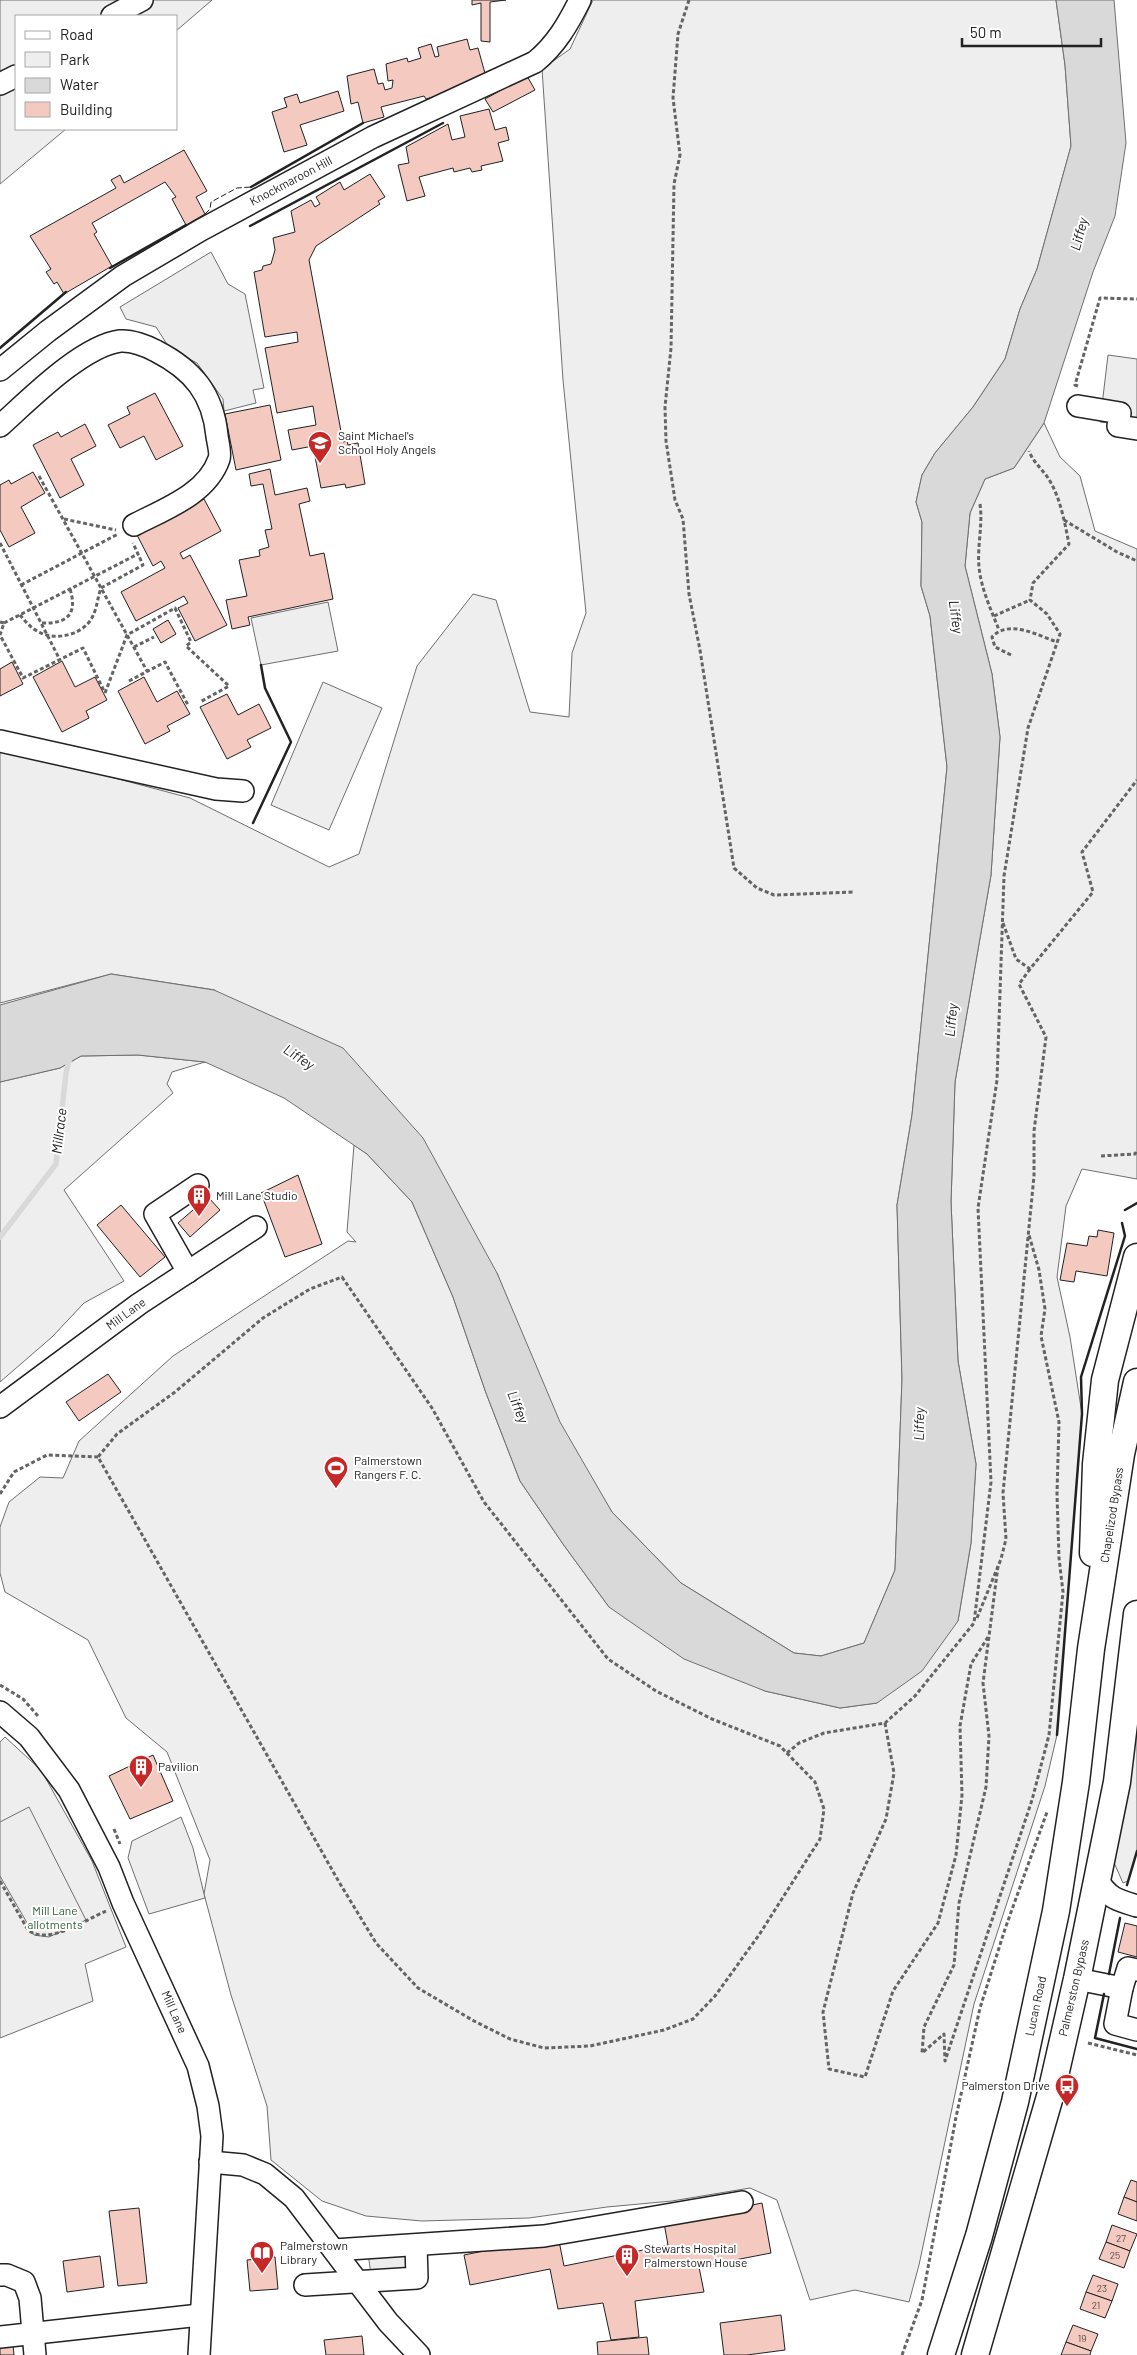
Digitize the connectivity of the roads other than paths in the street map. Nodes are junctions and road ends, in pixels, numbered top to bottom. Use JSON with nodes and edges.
{"nodes":[{"id":1,"x":142,"y":0,"type":"edge"},
{"id":2,"x":580,"y":0,"type":"edge"},
{"id":3,"x":114,"y":15,"type":"edge"},
{"id":4,"x":15,"y":76,"type":"edge"},
{"id":5,"x":0,"y":84,"type":"edge"},
{"id":6,"x":0,"y":370,"type":"edge"},
{"id":7,"x":1081,"y":397,"type":"road end"},
{"id":8,"x":0,"y":426,"type":"edge"},
{"id":9,"x":1137,"y":429,"type":"edge"},
{"id":10,"x":134,"y":525,"type":"road end"},
{"id":11,"x":0,"y":741,"type":"edge"},
{"id":12,"x":243,"y":791,"type":"dead end"},
{"id":13,"x":198,"y":1185,"type":"dead end"},
{"id":14,"x":256,"y":1227,"type":"dead end"},
{"id":15,"x":1137,"y":1257,"type":"edge"},
{"id":16,"x":188,"y":1272,"type":"junction"},
{"id":17,"x":1137,"y":1382,"type":"edge"},
{"id":18,"x":0,"y":1407,"type":"edge"},
{"id":19,"x":1137,"y":1614,"type":"edge"},
{"id":20,"x":1091,"y":1649,"type":"junction"},
{"id":21,"x":0,"y":1712,"type":"edge"},
{"id":22,"x":1098,"y":1881,"type":"junction"},
{"id":23,"x":1137,"y":1906,"type":"edge"},
{"id":24,"x":1137,"y":1970,"type":"edge"},
{"id":25,"x":1077,"y":1979,"type":"junction"},
{"id":26,"x":1122,"y":1988,"type":"junction"},
{"id":27,"x":1137,"y":2030,"type":"edge"},
{"id":28,"x":210,"y":2162,"type":"junction"},
{"id":29,"x":742,"y":2202,"type":"dead end"},
{"id":30,"x":416,"y":2245,"type":"junction"},
{"id":31,"x":334,"y":2250,"type":"junction"},
{"id":32,"x":0,"y":2276,"type":"edge"},
{"id":33,"x":358,"y":2283,"type":"junction"},
{"id":34,"x":305,"y":2285,"type":"dead end"},
{"id":35,"x":200,"y":2315,"type":"junction"},
{"id":36,"x":34,"y":2333,"type":"junction"},
{"id":37,"x":0,"y":2337,"type":"edge"},
{"id":38,"x":35,"y":2355,"type":"edge"},
{"id":39,"x":199,"y":2355,"type":"edge"},
{"id":40,"x":419,"y":2355,"type":"edge"},
{"id":41,"x":941,"y":2355,"type":"edge"},
{"id":42,"x":975,"y":2355,"type":"edge"}],
"edges":[{"from":1,"to":3,"type":"street"},
{"from":2,"to":6,"type":"street","name":"Knockmaroon Hill"},
{"from":4,"to":5,"type":"street"},
{"from":7,"to":9,"type":"street"},
{"from":8,"to":10,"type":"street"},
{"from":11,"to":12,"type":"street"},
{"from":13,"to":16,"type":"street"},
{"from":14,"to":16,"type":"street","name":"Mill Lane"},
{"from":15,"to":20,"type":"main road"},
{"from":16,"to":18,"type":"street","name":"Mill Lane"},
{"from":17,"to":20,"type":"main road","name":"Chapelizod Bypass"},
{"from":19,"to":22,"type":"main road","name":"Palmerston Bypass"},
{"from":20,"to":41,"type":"main road","name":"Lucan Road"},
{"from":21,"to":28,"type":"street","name":"Mill Lane"},
{"from":22,"to":23,"type":"street"},
{"from":22,"to":25,"type":"main road","name":"Palmerston Bypass"},
{"from":24,"to":26,"type":"street"},
{"from":25,"to":26,"type":"street"},
{"from":25,"to":42,"type":"main road","name":"Palmerston Bypass"},
{"from":26,"to":27,"type":"street"},
{"from":28,"to":31,"type":"street"},
{"from":28,"to":35,"type":"street","name":"Mill Lane"},
{"from":29,"to":30,"type":"street"},
{"from":30,"to":31,"type":"street"},
{"from":30,"to":33,"type":"street"},
{"from":31,"to":33,"type":"street"},
{"from":32,"to":36,"type":"street"},
{"from":33,"to":34,"type":"street"},
{"from":33,"to":40,"type":"street"},
{"from":35,"to":36,"type":"street"},
{"from":35,"to":39,"type":"street","name":"Mill Lane"},
{"from":36,"to":37,"type":"street"},
{"from":36,"to":38,"type":"street"}]}
